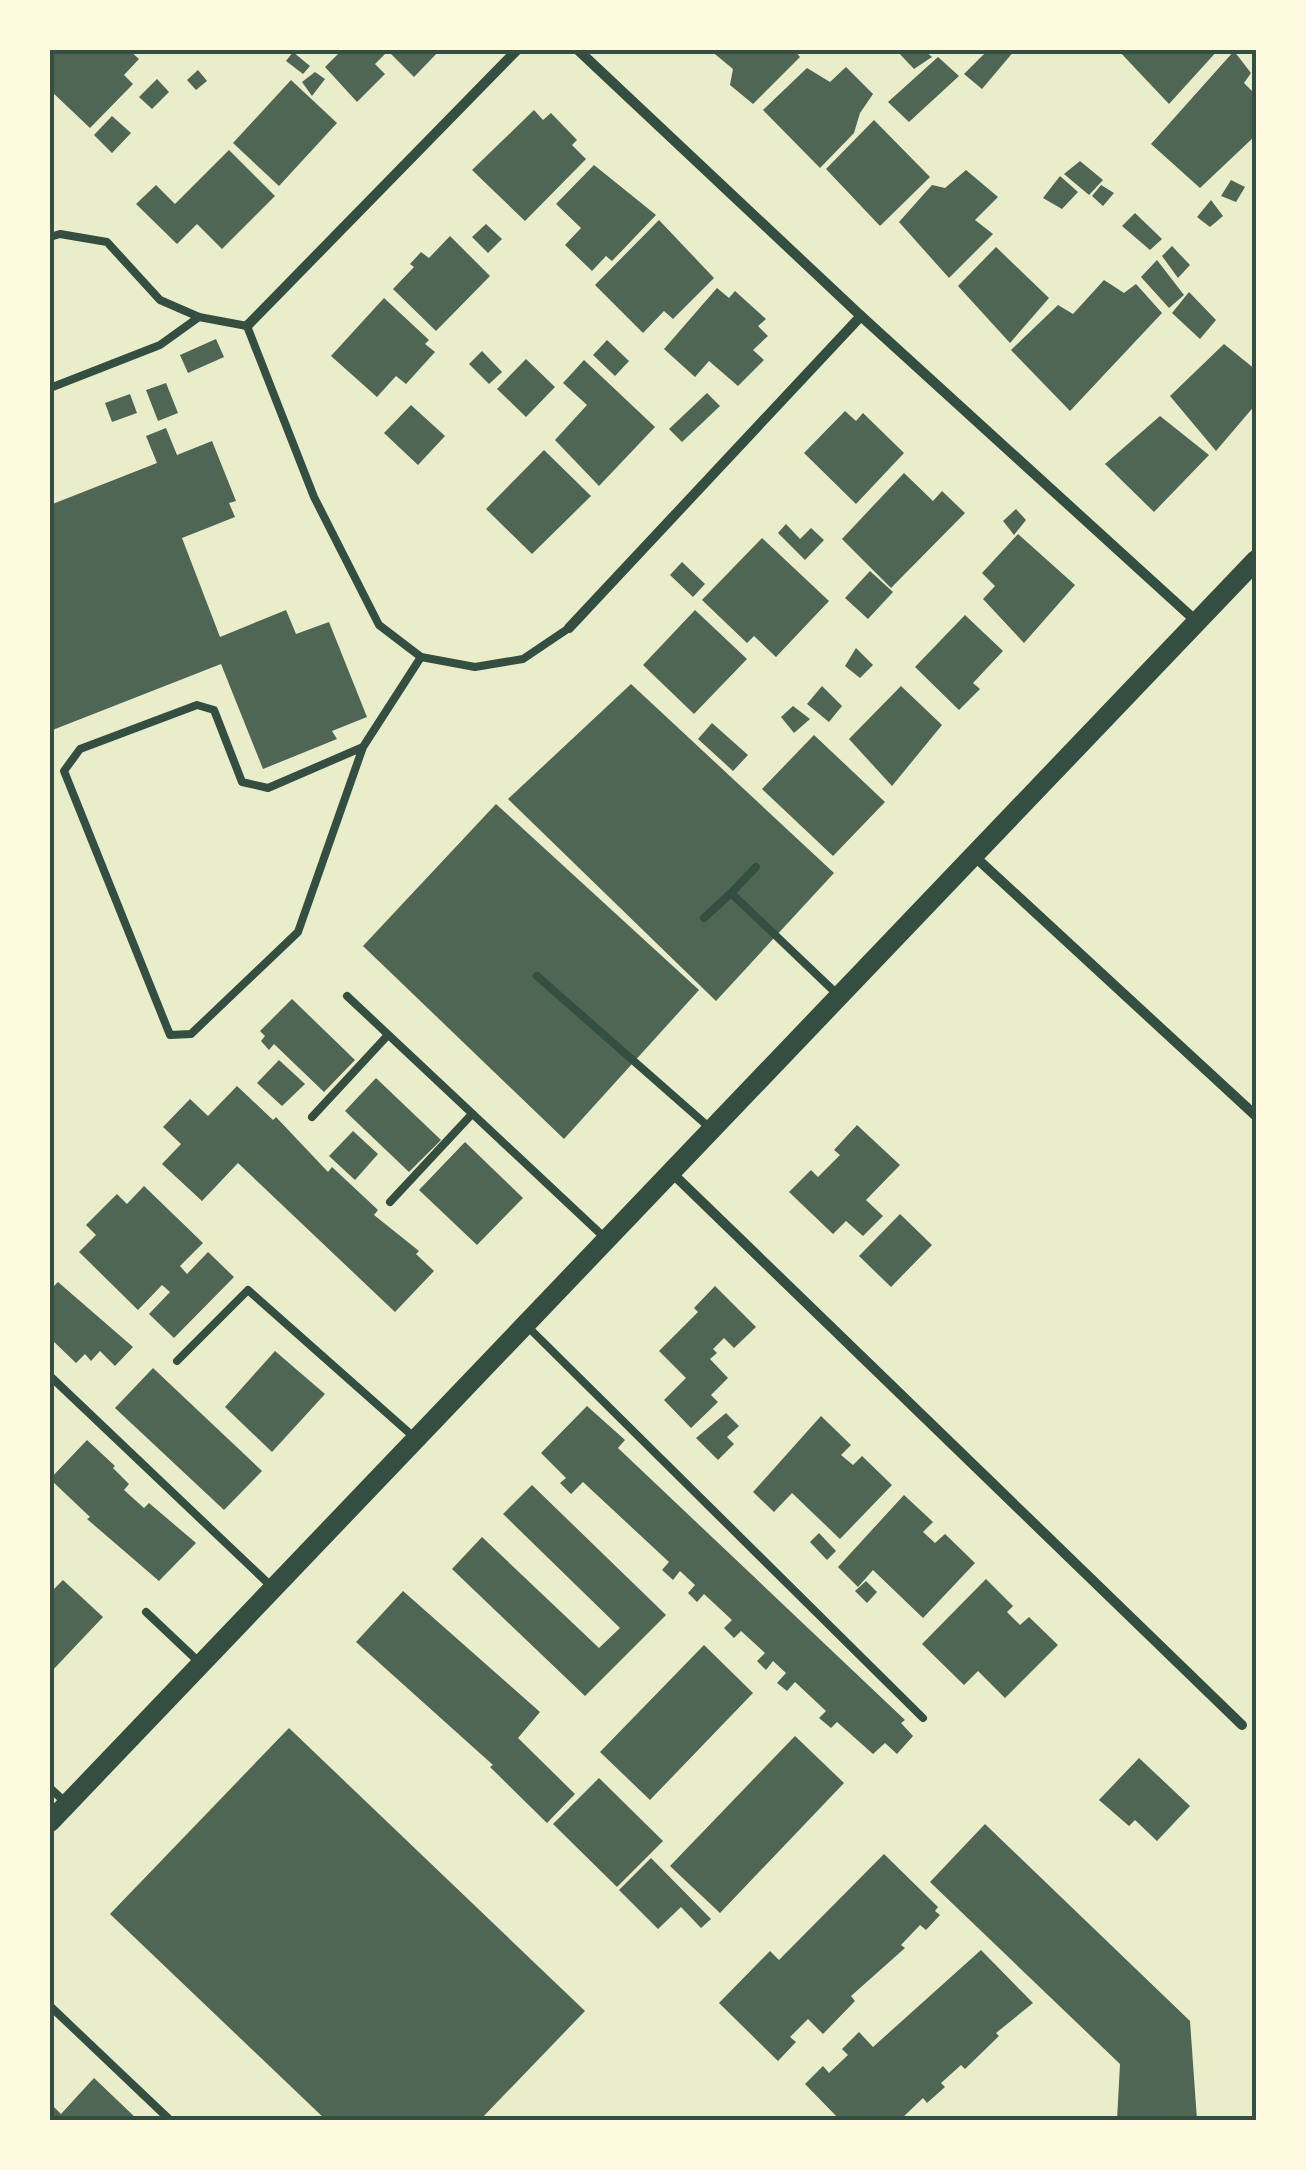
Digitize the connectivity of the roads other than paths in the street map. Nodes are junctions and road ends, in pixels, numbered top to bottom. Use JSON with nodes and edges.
{"nodes":[{"id":1,"x":517,"y":50,"type":"edge"},
{"id":2,"x":578,"y":50,"type":"edge"},
{"id":3,"x":50,"y":237,"type":"edge"},
{"id":4,"x":861,"y":316,"type":"junction"},
{"id":5,"x":199,"y":317,"type":"junction"},
{"id":6,"x":247,"y":326,"type":"junction"},
{"id":7,"x":50,"y":388,"type":"edge"},
{"id":8,"x":1256,"y":560,"type":"edge"},
{"id":9,"x":1196,"y":621,"type":"junction"},
{"id":10,"x":569,"y":628,"type":"joint"},
{"id":11,"x":421,"y":657,"type":"junction"},
{"id":12,"x":363,"y":747,"type":"junction"},
{"id":13,"x":971,"y":854,"type":"junction"},
{"id":14,"x":756,"y":867,"type":"dead end"},
{"id":15,"x":731,"y":893,"type":"junction"},
{"id":16,"x":704,"y":918,"type":"dead end"},
{"id":17,"x":537,"y":976,"type":"dead end"},
{"id":18,"x":837,"y":994,"type":"junction"},
{"id":19,"x":347,"y":996,"type":"dead end"},
{"id":20,"x":388,"y":1035,"type":"junction"},
{"id":21,"x":472,"y":1114,"type":"junction"},
{"id":22,"x":1256,"y":1116,"type":"edge"},
{"id":23,"x":312,"y":1118,"type":"dead end"},
{"id":24,"x":710,"y":1128,"type":"junction"},
{"id":25,"x":669,"y":1170,"type":"junction"},
{"id":26,"x":390,"y":1202,"type":"dead end"},
{"id":27,"x":604,"y":1238,"type":"junction"},
{"id":28,"x":524,"y":1324,"type":"junction"},
{"id":29,"x":177,"y":1361,"type":"dead end"},
{"id":30,"x":50,"y":1376,"type":"edge"},
{"id":31,"x":415,"y":1438,"type":"junction"},
{"id":32,"x":272,"y":1587,"type":"junction"},
{"id":33,"x":146,"y":1612,"type":"dead end"},
{"id":34,"x":200,"y":1664,"type":"junction"},
{"id":35,"x":923,"y":1718,"type":"dead end"},
{"id":36,"x":1242,"y":1725,"type":"dead end"},
{"id":37,"x":50,"y":1788,"type":"edge"},
{"id":38,"x":67,"y":1804,"type":"junction"},
{"id":39,"x":50,"y":1822,"type":"edge"},
{"id":40,"x":50,"y":2006,"type":"edge"},
{"id":41,"x":170,"y":2120,"type":"edge"}],
"edges":[{"from":1,"to":6,"type":"street"},
{"from":2,"to":4,"type":"street"},
{"from":3,"to":5,"type":"lane"},
{"from":4,"to":9,"type":"street"},
{"from":4,"to":10,"type":"street"},
{"from":5,"to":6,"type":"lane"},
{"from":5,"to":7,"type":"lane"},
{"from":6,"to":11,"type":"lane"},
{"from":8,"to":9,"type":"main road"},
{"from":9,"to":13,"type":"main road"},
{"from":10,"to":11,"type":"lane"},
{"from":11,"to":12,"type":"lane"},
{"from":12,"to":12,"type":"lane"},
{"from":13,"to":18,"type":"main road"},
{"from":13,"to":22,"type":"street"},
{"from":14,"to":15,"type":"lane"},
{"from":15,"to":16,"type":"lane"},
{"from":15,"to":18,"type":"lane"},
{"from":17,"to":24,"type":"lane"},
{"from":18,"to":24,"type":"main road"},
{"from":19,"to":20,"type":"lane"},
{"from":20,"to":21,"type":"lane"},
{"from":20,"to":23,"type":"lane"},
{"from":21,"to":26,"type":"lane"},
{"from":21,"to":27,"type":"lane"},
{"from":24,"to":25,"type":"main road"},
{"from":25,"to":27,"type":"main road"},
{"from":25,"to":36,"type":"street"},
{"from":27,"to":28,"type":"main road"},
{"from":28,"to":31,"type":"main road"},
{"from":28,"to":35,"type":"lane"},
{"from":29,"to":31,"type":"lane"},
{"from":30,"to":32,"type":"lane"},
{"from":31,"to":32,"type":"main road"},
{"from":32,"to":34,"type":"main road"},
{"from":33,"to":34,"type":"lane"},
{"from":34,"to":38,"type":"main road"},
{"from":37,"to":38,"type":"lane"},
{"from":38,"to":39,"type":"main road"},
{"from":40,"to":41,"type":"lane"}]}
